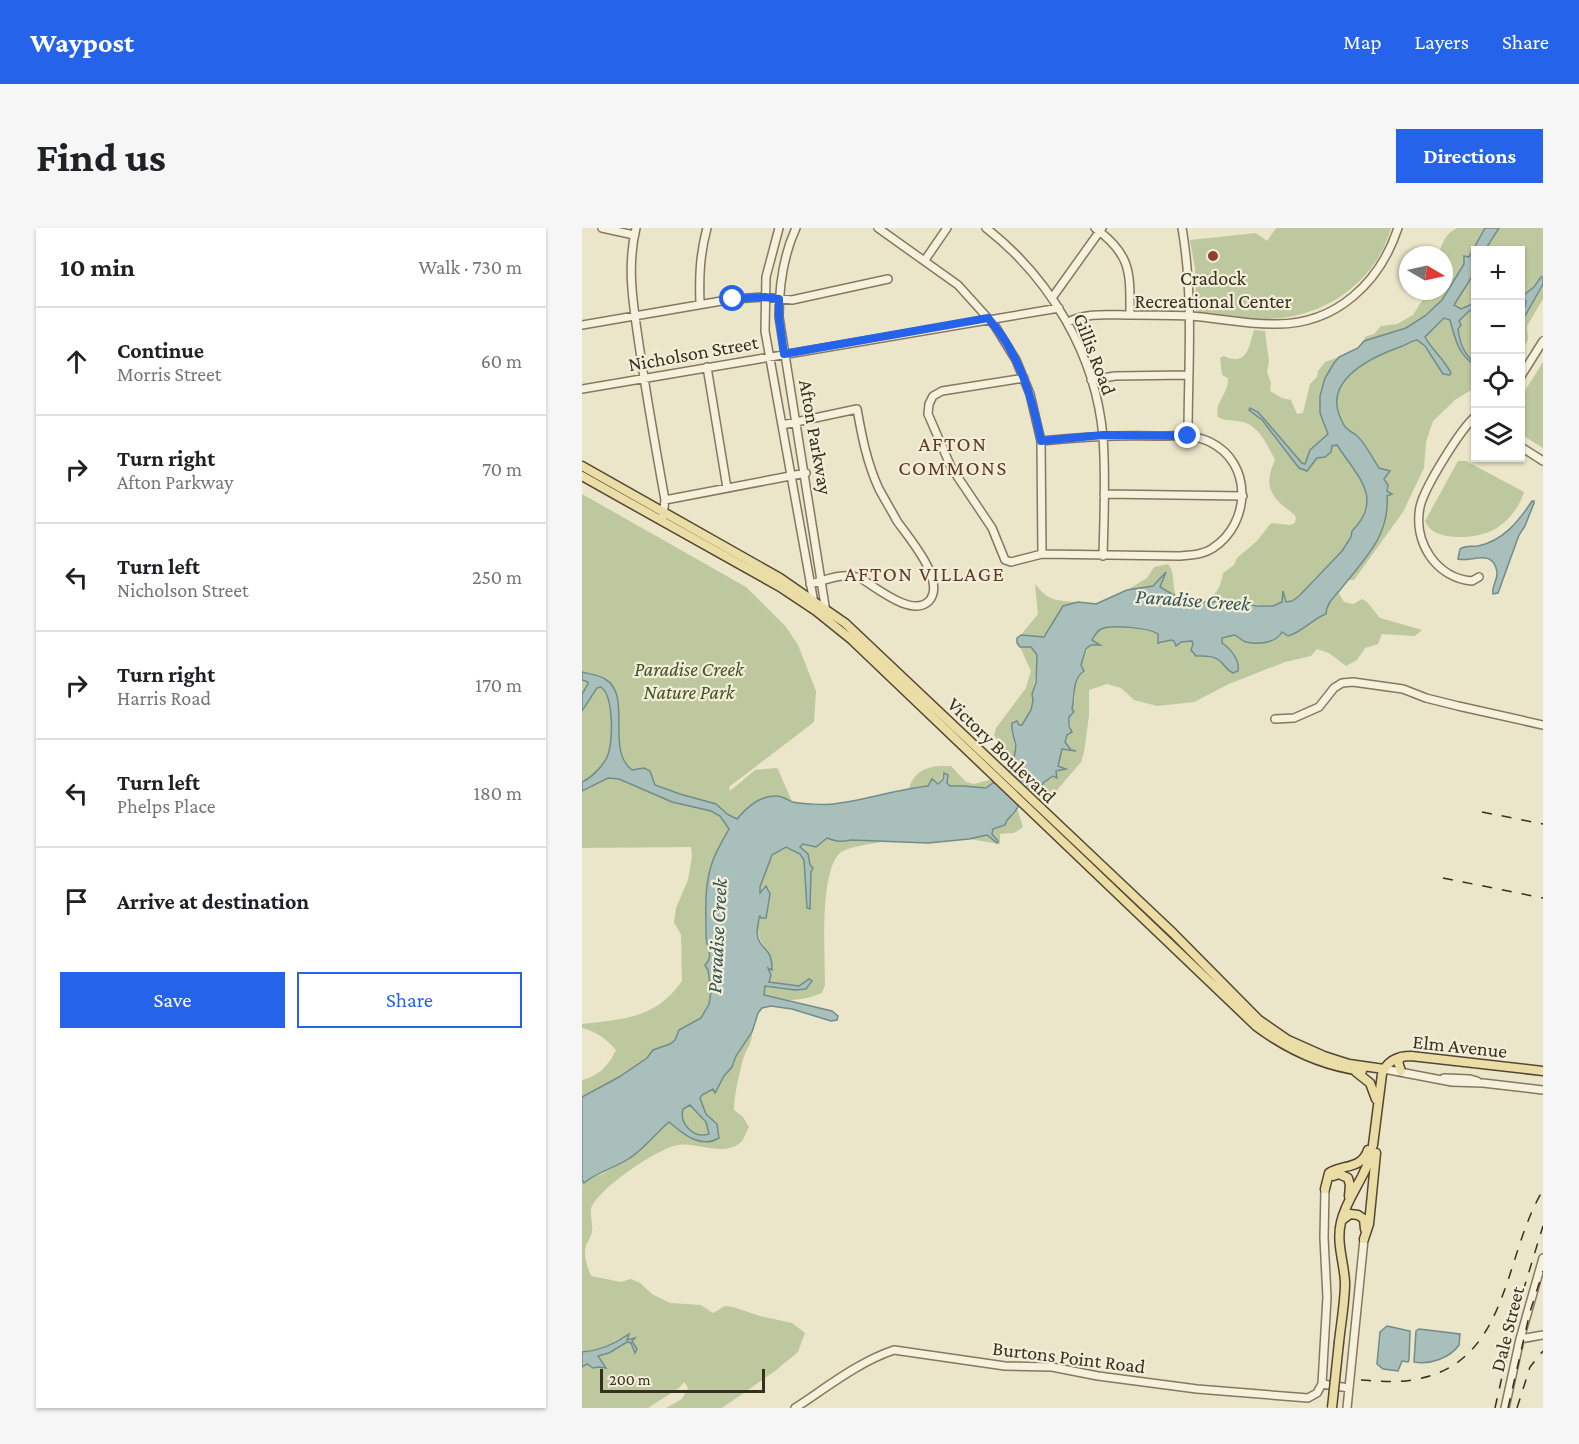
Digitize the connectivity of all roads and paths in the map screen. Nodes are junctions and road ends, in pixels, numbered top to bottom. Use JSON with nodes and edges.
{"nodes":[{"id":1,"x":602,"y":228,"type":"edge"},
{"id":2,"x":707,"y":228,"type":"edge"},
{"id":3,"x":781,"y":228,"type":"edge"},
{"id":4,"x":878,"y":228,"type":"edge"},
{"id":5,"x":947,"y":228,"type":"edge"},
{"id":6,"x":986,"y":228,"type":"edge"},
{"id":7,"x":1182,"y":228,"type":"edge"},
{"id":8,"x":1398,"y":228,"type":"edge"},
{"id":9,"x":1099,"y":229,"type":"edge"},
{"id":10,"x":795,"y":230,"type":"edge"},
{"id":11,"x":635,"y":232,"type":"edge"},
{"id":12,"x":925,"y":260,"type":"junction"},
{"id":13,"x":888,"y":279,"type":"dead end"},
{"id":14,"x":765,"y":297,"type":"junction"},
{"id":15,"x":1052,"y":298,"type":"junction"},
{"id":16,"x":779,"y":299,"type":"junction"},
{"id":17,"x":700,"y":303,"type":"junction"},
{"id":18,"x":1059,"y":308,"type":"junction"},
{"id":19,"x":634,"y":315,"type":"junction"},
{"id":20,"x":1130,"y":315,"type":"junction"},
{"id":21,"x":1190,"y":316,"type":"junction"},
{"id":22,"x":988,"y":318,"type":"junction"},
{"id":23,"x":1068,"y":322,"type":"junction"},
{"id":24,"x":582,"y":325,"type":"edge"},
{"id":25,"x":1543,"y":341,"type":"edge"},
{"id":26,"x":784,"y":354,"type":"junction"},
{"id":27,"x":769,"y":356,"type":"junction"},
{"id":28,"x":707,"y":367,"type":"junction"},
{"id":29,"x":1525,"y":370,"type":"edge"},
{"id":30,"x":1188,"y":375,"type":"junction"},
{"id":31,"x":644,"y":378,"type":"junction"},
{"id":32,"x":1024,"y":378,"type":"junction"},
{"id":33,"x":1092,"y":380,"type":"junction"},
{"id":34,"x":582,"y":389,"type":"edge"},
{"id":35,"x":796,"y":422,"type":"junction"},
{"id":36,"x":1471,"y":422,"type":"edge"},
{"id":37,"x":782,"y":425,"type":"junction"},
{"id":38,"x":1103,"y":435,"type":"junction"},
{"id":39,"x":1188,"y":436,"type":"junction"},
{"id":40,"x":1041,"y":441,"type":"junction"},
{"id":41,"x":1525,"y":450,"type":"edge"},
{"id":42,"x":1543,"y":461,"type":"edge"},
{"id":43,"x":582,"y":466,"type":"edge"},
{"id":44,"x":806,"y":473,"type":"junction"},
{"id":45,"x":582,"y":476,"type":"edge"},
{"id":46,"x":790,"y":476,"type":"junction"},
{"id":47,"x":727,"y":488,"type":"junction"},
{"id":48,"x":1104,"y":494,"type":"junction"},
{"id":49,"x":1243,"y":496,"type":"junction"},
{"id":50,"x":665,"y":500,"type":"junction"},
{"id":51,"x":662,"y":516,"type":"junction"},
{"id":52,"x":1042,"y":554,"type":"junction"},
{"id":53,"x":1103,"y":556,"type":"junction"},
{"id":54,"x":1479,"y":577,"type":"dead end"},
{"id":55,"x":822,"y":579,"type":"junction"},
{"id":56,"x":810,"y":584,"type":"junction"},
{"id":57,"x":812,"y":599,"type":"junction"},
{"id":58,"x":816,"y":611,"type":"junction"},
{"id":59,"x":826,"y":614,"type":"junction"},
{"id":60,"x":1275,"y":719,"type":"dead end"},
{"id":61,"x":1543,"y":725,"type":"edge"},
{"id":62,"x":1282,"y":1040,"type":"junction"},
{"id":63,"x":1401,"y":1057,"type":"junction"},
{"id":64,"x":1347,"y":1069,"type":"junction"},
{"id":65,"x":1383,"y":1071,"type":"junction"},
{"id":66,"x":1543,"y":1071,"type":"edge"},
{"id":67,"x":1406,"y":1073,"type":"junction"},
{"id":68,"x":1540,"y":1090,"type":"edge"},
{"id":69,"x":1377,"y":1110,"type":"junction"},
{"id":70,"x":1373,"y":1148,"type":"junction"},
{"id":71,"x":1345,"y":1168,"type":"junction"},
{"id":72,"x":1362,"y":1176,"type":"junction"},
{"id":73,"x":1325,"y":1189,"type":"junction"},
{"id":74,"x":1347,"y":1202,"type":"junction"},
{"id":75,"x":1340,"y":1225,"type":"junction"},
{"id":76,"x":1364,"y":1239,"type":"junction"},
{"id":77,"x":1543,"y":1258,"type":"edge"},
{"id":78,"x":1543,"y":1335,"type":"edge"},
{"id":79,"x":1520,"y":1339,"type":"junction"},
{"id":80,"x":1322,"y":1384,"type":"junction"},
{"id":81,"x":1349,"y":1388,"type":"junction"},
{"id":82,"x":795,"y":1408,"type":"edge"},
{"id":83,"x":1332,"y":1408,"type":"edge"},
{"id":84,"x":1347,"y":1408,"type":"edge"},
{"id":85,"x":1505,"y":1408,"type":"edge"}],
"edges":[{"from":1,"to":11,"type":"street"},
{"from":2,"to":17,"type":"street"},
{"from":3,"to":10,"type":"street"},
{"from":3,"to":14,"type":"street","name":"Afton Parkway"},
{"from":4,"to":12,"type":"street"},
{"from":5,"to":12,"type":"street"},
{"from":6,"to":15,"type":"street","name":"Gillis Road"},
{"from":7,"to":21,"type":"street"},
{"from":8,"to":21,"type":"street"},
{"from":9,"to":15,"type":"street"},
{"from":9,"to":20,"type":"street"},
{"from":10,"to":16,"type":"street","name":"Afton Parkway"},
{"from":11,"to":19,"type":"street"},
{"from":12,"to":22,"type":"street"},
{"from":13,"to":16,"type":"street"},
{"from":14,"to":16,"type":"street"},
{"from":14,"to":17,"type":"street"},
{"from":14,"to":27,"type":"street","name":"Afton Parkway"},
{"from":15,"to":18,"type":"street","name":"Gillis Road"},
{"from":16,"to":26,"type":"street","name":"Afton Parkway"},
{"from":17,"to":19,"type":"street"},
{"from":18,"to":22,"type":"street","name":"Nicholson Street"},
{"from":18,"to":23,"type":"street","name":"Gillis Road"},
{"from":19,"to":24,"type":"street"},
{"from":19,"to":31,"type":"street"},
{"from":20,"to":21,"type":"street"},
{"from":20,"to":23,"type":"street"},
{"from":21,"to":30,"type":"street"},
{"from":22,"to":26,"type":"street","name":"Nicholson Street"},
{"from":22,"to":32,"type":"street"},
{"from":23,"to":33,"type":"street","name":"Gillis Road"},
{"from":25,"to":29,"type":"street"},
{"from":26,"to":27,"type":"street","name":"Nicholson Street"},
{"from":26,"to":35,"type":"street","name":"Afton Parkway"},
{"from":27,"to":28,"type":"street","name":"Nicholson Street"},
{"from":27,"to":37,"type":"street","name":"Afton Parkway"},
{"from":28,"to":31,"type":"street","name":"Nicholson Street"},
{"from":28,"to":47,"type":"street"},
{"from":30,"to":33,"type":"street"},
{"from":30,"to":39,"type":"street"},
{"from":31,"to":34,"type":"street","name":"Nicholson Street"},
{"from":31,"to":50,"type":"street"},
{"from":32,"to":40,"type":"street"},
{"from":32,"to":52,"type":"street"},
{"from":33,"to":38,"type":"street","name":"Gillis Road"},
{"from":35,"to":37,"type":"street"},
{"from":35,"to":44,"type":"street","name":"Afton Parkway"},
{"from":35,"to":55,"type":"street"},
{"from":36,"to":54,"type":"street"},
{"from":37,"to":46,"type":"street","name":"Afton Parkway"},
{"from":38,"to":39,"type":"street"},
{"from":38,"to":40,"type":"street"},
{"from":38,"to":48,"type":"street","name":"Gillis Road"},
{"from":39,"to":49,"type":"street"},
{"from":40,"to":52,"type":"street"},
{"from":41,"to":42,"type":"street"},
{"from":43,"to":51,"type":"main road","name":"Victory Boulevard"},
{"from":44,"to":46,"type":"street"},
{"from":44,"to":55,"type":"street","name":"Afton Parkway"},
{"from":45,"to":51,"type":"main road","name":"Victory Boulevard"},
{"from":46,"to":47,"type":"street"},
{"from":46,"to":56,"type":"street","name":"Afton Parkway"},
{"from":47,"to":50,"type":"street"},
{"from":48,"to":49,"type":"street"},
{"from":48,"to":53,"type":"street","name":"Gillis Road"},
{"from":49,"to":53,"type":"street"},
{"from":50,"to":51,"type":"street"},
{"from":51,"to":57,"type":"main road","name":"Victory Boulevard"},
{"from":51,"to":58,"type":"main road","name":"Victory Boulevard"},
{"from":52,"to":53,"type":"street"},
{"from":55,"to":56,"type":"street"},
{"from":55,"to":59,"type":"street","name":"Afton Parkway"},
{"from":56,"to":57,"type":"street","name":"Afton Parkway"},
{"from":57,"to":58,"type":"street","name":"Afton Parkway"},
{"from":57,"to":59,"type":"main road","name":"Victory Boulevard"},
{"from":58,"to":59,"type":"main road","name":"Victory Boulevard"},
{"from":59,"to":62,"type":"main road","name":"Victory Boulevard"},
{"from":60,"to":61,"type":"street"},
{"from":62,"to":64,"type":"main road","name":"Victory Boulevard"},
{"from":62,"to":65,"type":"main road","name":"Victory Boulevard"},
{"from":63,"to":65,"type":"main road","name":"Elm Avenue"},
{"from":63,"to":66,"type":"main road","name":"Elm Avenue"},
{"from":63,"to":67,"type":"main road"},
{"from":64,"to":65,"type":"main road","name":"Victory Boulevard"},
{"from":64,"to":69,"type":"main road"},
{"from":65,"to":67,"type":"street"},
{"from":65,"to":69,"type":"main road"},
{"from":67,"to":68,"type":"street"},
{"from":69,"to":70,"type":"main road"},
{"from":70,"to":71,"type":"main road"},
{"from":70,"to":72,"type":"main road"},
{"from":70,"to":76,"type":"main road"},
{"from":71,"to":72,"type":"main road"},
{"from":71,"to":73,"type":"main road"},
{"from":72,"to":74,"type":"main road"},
{"from":73,"to":74,"type":"main road"},
{"from":73,"to":80,"type":"street"},
{"from":74,"to":75,"type":"main road"},
{"from":75,"to":76,"type":"main road"},
{"from":75,"to":83,"type":"main road","bridge":true},
{"from":76,"to":81,"type":"street"},
{"from":77,"to":79,"type":"street","name":"Dale Street"},
{"from":78,"to":79,"type":"street"},
{"from":79,"to":85,"type":"street","name":"Dale Street"},
{"from":80,"to":81,"type":"street"},
{"from":80,"to":82,"type":"street","name":"Burtons Point Road"},
{"from":81,"to":84,"type":"street"}]}
